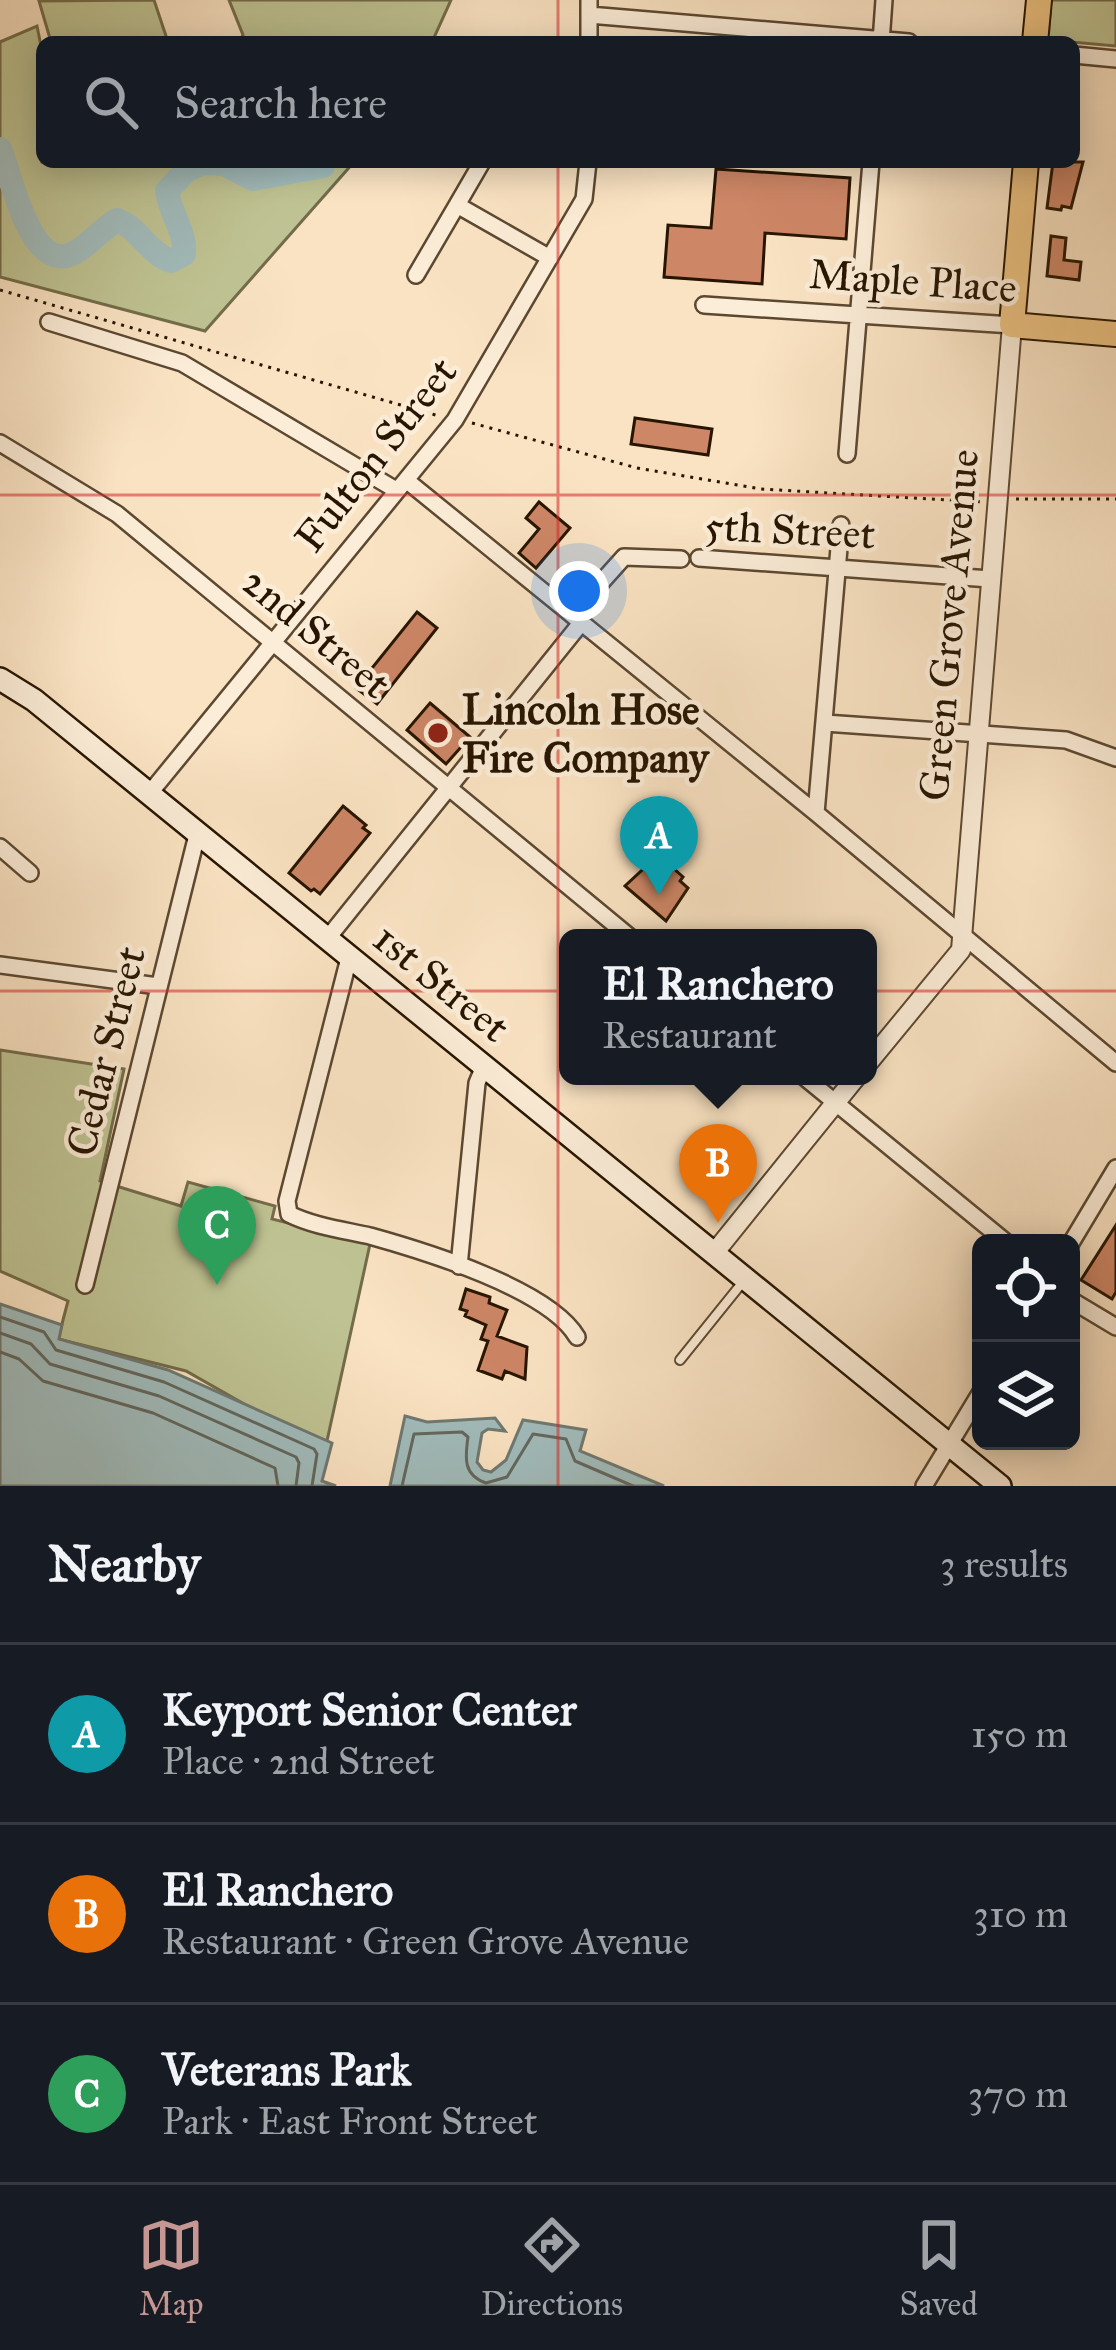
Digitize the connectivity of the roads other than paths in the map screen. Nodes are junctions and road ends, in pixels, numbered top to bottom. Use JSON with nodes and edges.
{"nodes":[{"id":1,"x":884,"y":0,"type":"edge"},
{"id":2,"x":1039,"y":0,"type":"edge"},
{"id":3,"x":590,"y":7,"type":"edge"},
{"id":4,"x":838,"y":36,"type":"edge"},
{"id":5,"x":881,"y":36,"type":"edge"},
{"id":6,"x":1036,"y":36,"type":"edge"},
{"id":7,"x":1080,"y":56,"type":"edge"},
{"id":8,"x":1116,"y":59,"type":"edge"},
{"id":9,"x":479,"y":168,"type":"edge"},
{"id":10,"x":587,"y":168,"type":"edge"},
{"id":11,"x":870,"y":168,"type":"edge"},
{"id":12,"x":1025,"y":168,"type":"edge"},
{"id":13,"x":457,"y":205,"type":"junction"},
{"id":14,"x":550,"y":257,"type":"junction"},
{"id":15,"x":416,"y":275,"type":"dead end"},
{"id":16,"x":704,"y":305,"type":"dead end"},
{"id":17,"x":858,"y":317,"type":"junction"},
{"id":18,"x":49,"y":322,"type":"dead end"},
{"id":19,"x":1012,"y":326,"type":"junction"},
{"id":20,"x":1116,"y":334,"type":"edge"},
{"id":21,"x":0,"y":443,"type":"edge"},
{"id":22,"x":848,"y":454,"type":"dead end"},
{"id":23,"x":401,"y":485,"type":"junction"},
{"id":24,"x":841,"y":525,"type":"dead end"},
{"id":25,"x":699,"y":558,"type":"joint"},
{"id":26,"x":681,"y":560,"type":"joint"},
{"id":27,"x":837,"y":566,"type":"junction"},
{"id":28,"x":990,"y":579,"type":"junction"},
{"id":29,"x":577,"y":619,"type":"junction"},
{"id":30,"x":273,"y":642,"type":"junction"},
{"id":31,"x":2,"y":685,"type":"edge"},
{"id":32,"x":825,"y":722,"type":"junction"},
{"id":33,"x":978,"y":734,"type":"junction"},
{"id":34,"x":1116,"y":758,"type":"edge"},
{"id":35,"x":447,"y":789,"type":"junction"},
{"id":36,"x":149,"y":794,"type":"junction"},
{"id":37,"x":816,"y":813,"type":"junction"},
{"id":38,"x":197,"y":835,"type":"junction"},
{"id":39,"x":0,"y":847,"type":"edge"},
{"id":40,"x":30,"y":873,"type":"dead end"},
{"id":41,"x":621,"y":929,"type":"edge"},
{"id":42,"x":962,"y":935,"type":"junction"},
{"id":43,"x":327,"y":939,"type":"junction"},
{"id":44,"x":349,"y":958,"type":"junction"},
{"id":45,"x":0,"y":965,"type":"edge"},
{"id":46,"x":158,"y":986,"type":"junction"},
{"id":47,"x":877,"y":1052,"type":"edge"},
{"id":48,"x":1116,"y":1064,"type":"edge"},
{"id":49,"x":484,"y":1066,"type":"junction"},
{"id":50,"x":814,"y":1085,"type":"edge"},
{"id":51,"x":850,"y":1085,"type":"edge"},
{"id":52,"x":836,"y":1102,"type":"junction"},
{"id":53,"x":1116,"y":1168,"type":"edge"},
{"id":54,"x":996,"y":1234,"type":"edge"},
{"id":55,"x":1076,"y":1234,"type":"edge"},
{"id":56,"x":715,"y":1252,"type":"junction"},
{"id":57,"x":459,"y":1266,"type":"junction"},
{"id":58,"x":746,"y":1277,"type":"junction"},
{"id":59,"x":85,"y":1285,"type":"dead end"},
{"id":60,"x":1080,"y":1306,"type":"edge"},
{"id":61,"x":1116,"y":1328,"type":"edge"},
{"id":62,"x":577,"y":1337,"type":"dead end"},
{"id":63,"x":680,"y":1360,"type":"dead end"},
{"id":64,"x":972,"y":1407,"type":"edge"},
{"id":65,"x":950,"y":1444,"type":"junction"},
{"id":66,"x":924,"y":1486,"type":"edge"},
{"id":67,"x":1000,"y":1486,"type":"edge"}],
"edges":[{"from":1,"to":5,"type":"street"},
{"from":2,"to":6,"type":"main road"},
{"from":3,"to":4,"type":"street"},
{"from":7,"to":8,"type":"street"},
{"from":9,"to":13,"type":"street"},
{"from":10,"to":14,"type":"street","name":"Fulton Street"},
{"from":11,"to":17,"type":"street"},
{"from":12,"to":19,"type":"main road","name":"Green Grove Avenue"},
{"from":13,"to":14,"type":"street"},
{"from":13,"to":15,"type":"street"},
{"from":14,"to":23,"type":"street","name":"Fulton Street"},
{"from":16,"to":17,"type":"street","name":"Maple Place"},
{"from":17,"to":19,"type":"street","name":"Maple Place"},
{"from":17,"to":22,"type":"street"},
{"from":18,"to":23,"type":"street"},
{"from":19,"to":20,"type":"main road","name":"Maple Place"},
{"from":19,"to":28,"type":"street","name":"Green Grove Avenue"},
{"from":21,"to":30,"type":"street","name":"2nd Street"},
{"from":23,"to":29,"type":"street"},
{"from":23,"to":30,"type":"street","name":"Fulton Street"},
{"from":24,"to":27,"type":"street"},
{"from":25,"to":26,"type":"lane","name":"5th Street"},
{"from":25,"to":27,"type":"street","name":"5th Street"},
{"from":26,"to":29,"type":"street","name":"5th Street"},
{"from":27,"to":28,"type":"street","name":"5th Street"},
{"from":27,"to":32,"type":"street"},
{"from":28,"to":33,"type":"street","name":"Green Grove Avenue"},
{"from":29,"to":35,"type":"street"},
{"from":29,"to":37,"type":"street"},
{"from":30,"to":35,"type":"street","name":"2nd Street"},
{"from":30,"to":36,"type":"street","name":"Fulton Street"},
{"from":31,"to":36,"type":"main road","name":"1st Street"},
{"from":32,"to":33,"type":"street"},
{"from":32,"to":37,"type":"street"},
{"from":33,"to":34,"type":"street"},
{"from":33,"to":42,"type":"street","name":"Green Grove Avenue"},
{"from":35,"to":41,"type":"street","name":"2nd Street"},
{"from":35,"to":43,"type":"street"},
{"from":36,"to":38,"type":"main road","name":"1st Street"},
{"from":37,"to":42,"type":"street"},
{"from":38,"to":43,"type":"main road","name":"1st Street"},
{"from":38,"to":46,"type":"street","name":"Cedar Street"},
{"from":39,"to":40,"type":"street"},
{"from":42,"to":47,"type":"street","name":"Green Grove Avenue"},
{"from":42,"to":48,"type":"street"},
{"from":43,"to":44,"type":"main road","name":"1st Street"},
{"from":44,"to":49,"type":"main road","name":"1st Street"},
{"from":44,"to":57,"type":"street"},
{"from":45,"to":46,"type":"street"},
{"from":46,"to":59,"type":"street","name":"Cedar Street"},
{"from":49,"to":56,"type":"main road","name":"1st Street"},
{"from":49,"to":57,"type":"street"},
{"from":50,"to":52,"type":"street"},
{"from":51,"to":52,"type":"street"},
{"from":52,"to":54,"type":"street"},
{"from":52,"to":56,"type":"street"},
{"from":53,"to":55,"type":"street"},
{"from":56,"to":58,"type":"main road","name":"1st Street"},
{"from":57,"to":62,"type":"street"},
{"from":58,"to":63,"type":"lane"},
{"from":58,"to":65,"type":"main road","name":"1st Street"},
{"from":60,"to":61,"type":"street"},
{"from":64,"to":65,"type":"street"},
{"from":65,"to":66,"type":"street"},
{"from":65,"to":67,"type":"main road","name":"1st Street"}]}
